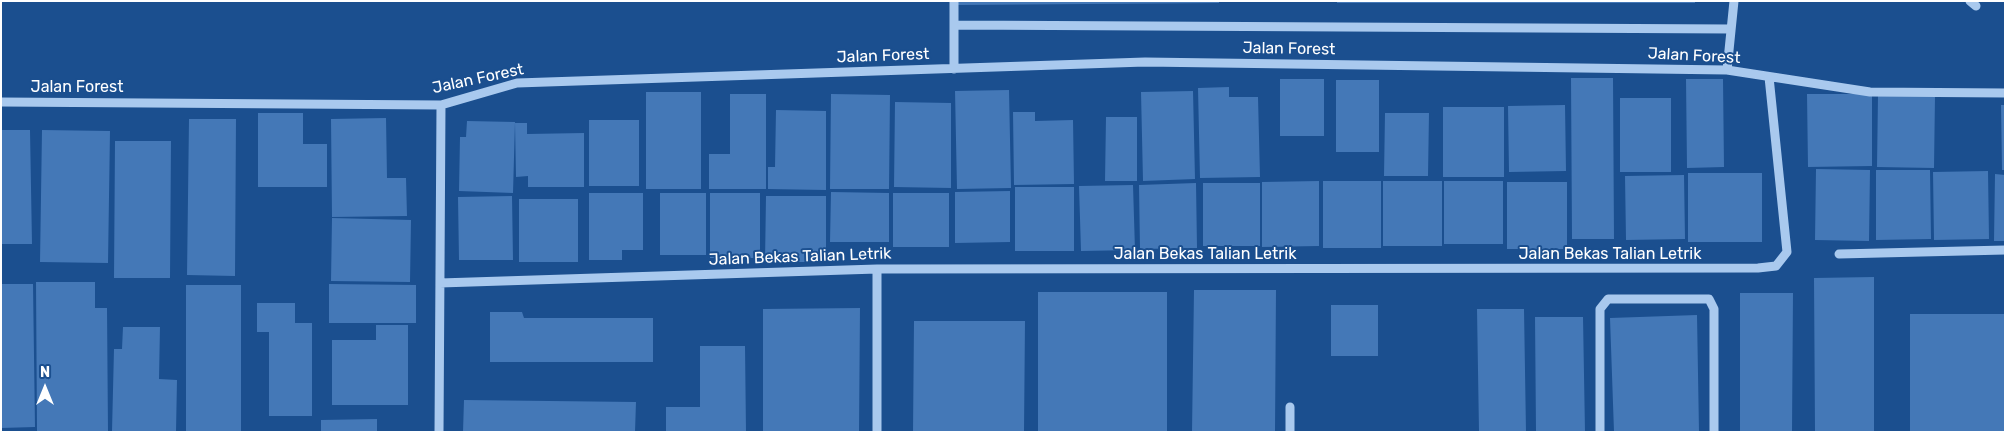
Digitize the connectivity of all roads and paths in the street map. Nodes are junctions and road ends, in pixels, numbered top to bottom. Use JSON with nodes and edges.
{"nodes":[{"id":1,"x":954,"y":1,"type":"edge"},
{"id":2,"x":1734,"y":1,"type":"edge"},
{"id":3,"x":955,"y":25,"type":"junction"},
{"id":4,"x":1731,"y":29,"type":"junction"},
{"id":5,"x":954,"y":68,"type":"junction"},
{"id":6,"x":1727,"y":70,"type":"junction"},
{"id":7,"x":1769,"y":77,"type":"junction"},
{"id":8,"x":2005,"y":93,"type":"edge"},
{"id":9,"x":1,"y":102,"type":"edge"},
{"id":10,"x":441,"y":105,"type":"junction"},
{"id":11,"x":2005,"y":250,"type":"edge"},
{"id":12,"x":1839,"y":254,"type":"dead end"},
{"id":13,"x":876,"y":269,"type":"junction"},
{"id":14,"x":440,"y":283,"type":"junction"},
{"id":15,"x":1290,"y":406,"type":"dead end"},
{"id":16,"x":439,"y":432,"type":"edge"},
{"id":17,"x":877,"y":432,"type":"edge"},
{"id":18,"x":1290,"y":432,"type":"edge"},
{"id":19,"x":1600,"y":432,"type":"edge"},
{"id":20,"x":1714,"y":432,"type":"edge"}],
"edges":[{"from":1,"to":3,"type":"street"},
{"from":2,"to":4,"type":"street"},
{"from":3,"to":4,"type":"street"},
{"from":3,"to":5,"type":"street"},
{"from":4,"to":6,"type":"street"},
{"from":5,"to":6,"type":"street","name":"Jalan Forest"},
{"from":5,"to":10,"type":"street","name":"Jalan Forest"},
{"from":6,"to":7,"type":"street","name":"Jalan Forest"},
{"from":7,"to":8,"type":"street","name":"Jalan Forest"},
{"from":7,"to":13,"type":"street","name":"Jalan Bekas Talian Letrik"},
{"from":9,"to":10,"type":"street","name":"Jalan Forest"},
{"from":10,"to":14,"type":"street"},
{"from":11,"to":12,"type":"street"},
{"from":13,"to":14,"type":"street","name":"Jalan Bekas Talian Letrik"},
{"from":13,"to":17,"type":"street"},
{"from":14,"to":16,"type":"street"},
{"from":15,"to":18,"type":"street"},
{"from":19,"to":20,"type":"street"}]}
